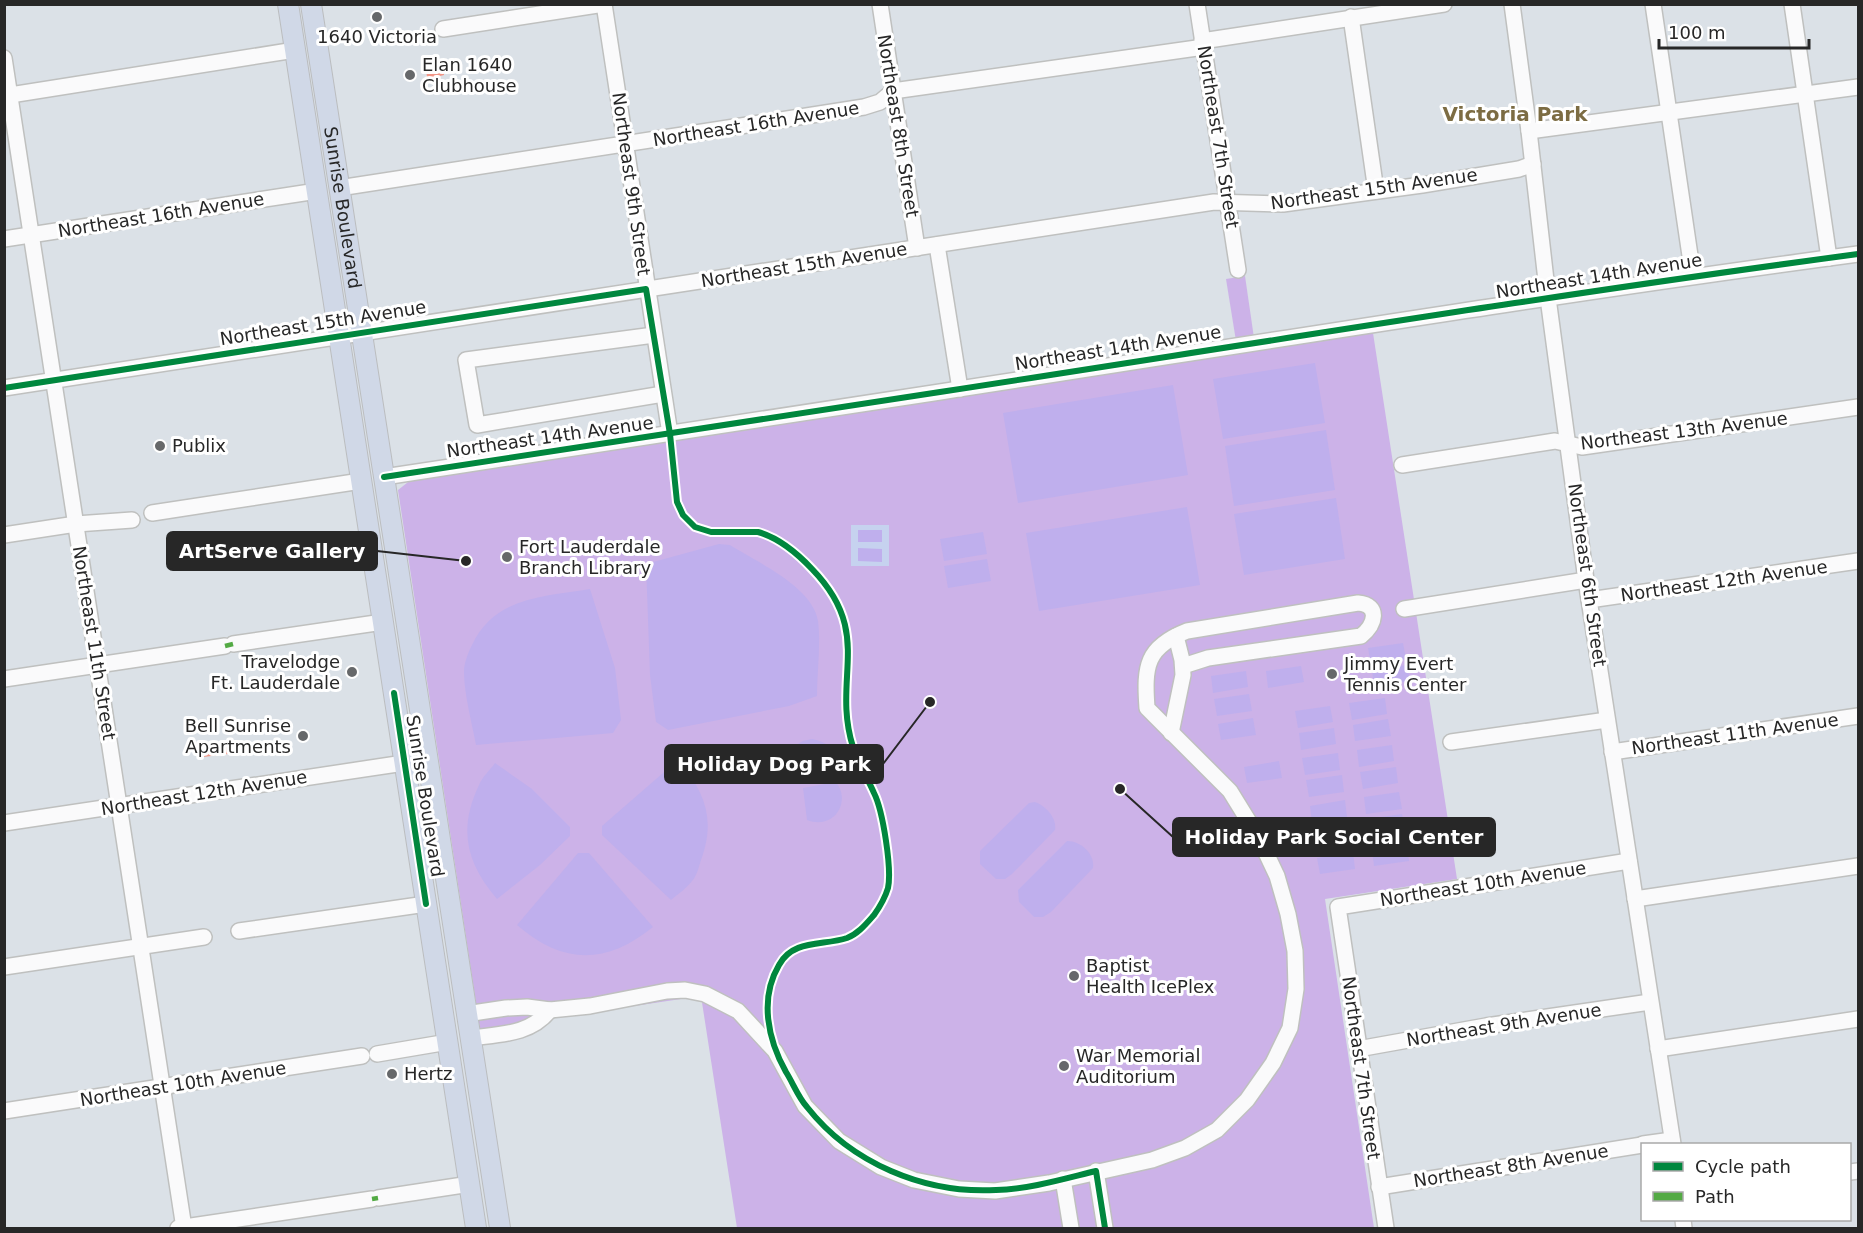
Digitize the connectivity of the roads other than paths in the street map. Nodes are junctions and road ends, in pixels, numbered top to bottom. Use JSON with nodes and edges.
{"nodes":[{"id":1,"x":288,"y":4,"type":"edge"},
{"id":2,"x":311,"y":4,"type":"edge"},
{"id":3,"x":604,"y":4,"type":"edge"},
{"id":4,"x":880,"y":4,"type":"edge"},
{"id":5,"x":1197,"y":4,"type":"edge"},
{"id":6,"x":1444,"y":4,"type":"edge"},
{"id":7,"x":1512,"y":4,"type":"edge"},
{"id":8,"x":1653,"y":4,"type":"edge"},
{"id":9,"x":1792,"y":4,"type":"edge"},
{"id":10,"x":1351,"y":18,"type":"junction"},
{"id":11,"x":291,"y":25,"type":"junction"},
{"id":12,"x":443,"y":29,"type":"dead end"},
{"id":13,"x":1203,"y":44,"type":"junction"},
{"id":14,"x":318,"y":48,"type":"junction"},
{"id":15,"x":295,"y":50,"type":"junction"},
{"id":16,"x":4,"y":58,"type":"edge"},
{"id":17,"x":1858,"y":87,"type":"edge"},
{"id":18,"x":893,"y":91,"type":"junction"},
{"id":19,"x":1805,"y":94,"type":"junction"},
{"id":20,"x":7,"y":96,"type":"edge"},
{"id":21,"x":1669,"y":112,"type":"junction"},
{"id":22,"x":1529,"y":131,"type":"junction"},
{"id":23,"x":626,"y":145,"type":"junction"},
{"id":24,"x":1533,"y":164,"type":"junction"},
{"id":25,"x":339,"y":188,"type":"junction"},
{"id":26,"x":317,"y":191,"type":"junction"},
{"id":27,"x":1376,"y":191,"type":"junction"},
{"id":28,"x":1228,"y":204,"type":"junction"},
{"id":29,"x":31,"y":235,"type":"junction"},
{"id":30,"x":4,"y":239,"type":"edge"},
{"id":31,"x":936,"y":245,"type":"junction"},
{"id":32,"x":917,"y":248,"type":"junction"},
{"id":33,"x":1858,"y":254,"type":"edge"},
{"id":34,"x":1829,"y":258,"type":"junction"},
{"id":35,"x":1238,"y":270,"type":"dead end"},
{"id":36,"x":1693,"y":276,"type":"junction"},
{"id":37,"x":646,"y":289,"type":"junction"},
{"id":38,"x":1548,"y":298,"type":"junction"},
{"id":39,"x":362,"y":333,"type":"junction"},
{"id":40,"x":654,"y":335,"type":"junction"},
{"id":41,"x":339,"y":336,"type":"junction"},
{"id":42,"x":54,"y":380,"type":"junction"},
{"id":43,"x":4,"y":388,"type":"edge"},
{"id":44,"x":960,"y":389,"type":"junction"},
{"id":45,"x":663,"y":394,"type":"junction"},
{"id":46,"x":1858,"y":407,"type":"edge"},
{"id":47,"x":670,"y":434,"type":"junction"},
{"id":48,"x":1568,"y":444,"type":"junction"},
{"id":49,"x":1402,"y":465,"type":"dead end"},
{"id":50,"x":384,"y":477,"type":"junction"},
{"id":51,"x":361,"y":481,"type":"junction"},
{"id":52,"x":152,"y":513,"type":"dead end"},
{"id":53,"x":132,"y":519,"type":"dead end"},
{"id":54,"x":76,"y":524,"type":"junction"},
{"id":55,"x":4,"y":535,"type":"edge"},
{"id":56,"x":1858,"y":561,"type":"edge"},
{"id":57,"x":1586,"y":580,"type":"junction"},
{"id":58,"x":1589,"y":600,"type":"junction"},
{"id":59,"x":1404,"y":609,"type":"dead end"},
{"id":60,"x":383,"y":621,"type":"junction"},
{"id":61,"x":1176,"y":636,"type":"junction"},
{"id":62,"x":97,"y":665,"type":"junction"},
{"id":63,"x":1183,"y":666,"type":"junction"},
{"id":64,"x":4,"y":679,"type":"edge"},
{"id":65,"x":1177,"y":710,"type":"junction"},
{"id":66,"x":1151,"y":712,"type":"junction"},
{"id":67,"x":1858,"y":716,"type":"edge"},
{"id":68,"x":1607,"y":720,"type":"junction"},
{"id":69,"x":1172,"y":733,"type":"junction"},
{"id":70,"x":1451,"y":742,"type":"dead end"},
{"id":71,"x":1612,"y":752,"type":"junction"},
{"id":72,"x":404,"y":762,"type":"junction"},
{"id":73,"x":433,"y":794,"type":"junction"},
{"id":74,"x":120,"y":806,"type":"junction"},
{"id":75,"x":4,"y":823,"type":"edge"},
{"id":76,"x":1629,"y":861,"type":"junction"},
{"id":77,"x":1858,"y":866,"type":"edge"},
{"id":78,"x":1635,"y":899,"type":"junction"},
{"id":79,"x":426,"y":904,"type":"junction"},
{"id":80,"x":1338,"y":907,"type":"joint"},
{"id":81,"x":239,"y":931,"type":"dead end"},
{"id":82,"x":204,"y":937,"type":"dead end"},
{"id":83,"x":142,"y":947,"type":"junction"},
{"id":84,"x":4,"y":968,"type":"edge"},
{"id":85,"x":1650,"y":1002,"type":"junction"},
{"id":86,"x":442,"y":1007,"type":"junction"},
{"id":87,"x":550,"y":1010,"type":"junction"},
{"id":88,"x":466,"y":1014,"type":"junction"},
{"id":89,"x":1858,"y":1019,"type":"edge"},
{"id":90,"x":471,"y":1038,"type":"junction"},
{"id":91,"x":448,"y":1042,"type":"junction"},
{"id":92,"x":1358,"y":1049,"type":"junction"},
{"id":93,"x":1658,"y":1050,"type":"junction"},
{"id":94,"x":163,"y":1087,"type":"junction"},
{"id":95,"x":4,"y":1111,"type":"edge"},
{"id":96,"x":1672,"y":1142,"type":"edge"},
{"id":97,"x":1641,"y":1145,"type":"edge"},
{"id":98,"x":465,"y":1151,"type":"junction"},
{"id":99,"x":1096,"y":1172,"type":"junction"},
{"id":100,"x":493,"y":1179,"type":"junction"},
{"id":101,"x":1063,"y":1179,"type":"junction"},
{"id":102,"x":470,"y":1184,"type":"junction"},
{"id":103,"x":1379,"y":1188,"type":"junction"},
{"id":104,"x":182,"y":1228,"type":"edge"},
{"id":105,"x":476,"y":1228,"type":"edge"},
{"id":106,"x":500,"y":1228,"type":"edge"},
{"id":107,"x":1071,"y":1228,"type":"edge"},
{"id":108,"x":1105,"y":1228,"type":"edge"},
{"id":109,"x":1386,"y":1228,"type":"edge"}],
"edges":[{"from":1,"to":11,"type":"main road","name":"Sunrise Boulevard"},
{"from":2,"to":14,"type":"main road","name":"Sunrise Boulevard"},
{"from":3,"to":12,"type":"street"},
{"from":3,"to":23,"type":"street","name":"Northeast 9th Street"},
{"from":4,"to":18,"type":"street","name":"Northeast 8th Street"},
{"from":5,"to":13,"type":"street","name":"Northeast 7th Street"},
{"from":6,"to":10,"type":"street","name":"Northeast 16th Avenue"},
{"from":7,"to":22,"type":"street","name":"Northeast 6th Street"},
{"from":8,"to":21,"type":"street"},
{"from":9,"to":19,"type":"street"},
{"from":10,"to":13,"type":"street","name":"Northeast 16th Avenue"},
{"from":10,"to":27,"type":"street"},
{"from":11,"to":14,"type":"main road"},
{"from":11,"to":15,"type":"main road","name":"Sunrise Boulevard"},
{"from":13,"to":18,"type":"street","name":"Northeast 16th Avenue"},
{"from":13,"to":28,"type":"street","name":"Northeast 7th Street"},
{"from":14,"to":25,"type":"main road","name":"Sunrise Boulevard"},
{"from":15,"to":20,"type":"street"},
{"from":15,"to":26,"type":"main road","name":"Sunrise Boulevard"},
{"from":16,"to":20,"type":"street","name":"Northeast 11th Street"},
{"from":17,"to":19,"type":"street"},
{"from":18,"to":23,"type":"street","name":"Northeast 16th Avenue"},
{"from":18,"to":32,"type":"street","name":"Northeast 8th Street"},
{"from":19,"to":21,"type":"street"},
{"from":19,"to":34,"type":"street"},
{"from":20,"to":29,"type":"street","name":"Northeast 11th Street"},
{"from":21,"to":22,"type":"street"},
{"from":21,"to":36,"type":"street"},
{"from":22,"to":24,"type":"street","name":"Northeast 6th Street"},
{"from":23,"to":25,"type":"street","name":"Northeast 16th Avenue"},
{"from":23,"to":37,"type":"street","name":"Northeast 9th Street"},
{"from":24,"to":27,"type":"street","name":"Northeast 15th Avenue"},
{"from":24,"to":38,"type":"street","name":"Northeast 6th Street"},
{"from":25,"to":39,"type":"main road","name":"Sunrise Boulevard"},
{"from":26,"to":29,"type":"street","name":"Northeast 16th Avenue"},
{"from":26,"to":41,"type":"main road","name":"Sunrise Boulevard"},
{"from":27,"to":28,"type":"street","name":"Northeast 15th Avenue"},
{"from":28,"to":31,"type":"street","name":"Northeast 15th Avenue"},
{"from":28,"to":35,"type":"street","name":"Northeast 7th Street"},
{"from":29,"to":30,"type":"street","name":"Northeast 16th Avenue"},
{"from":29,"to":42,"type":"street","name":"Northeast 11th Street"},
{"from":31,"to":32,"type":"street","name":"Northeast 15th Avenue"},
{"from":31,"to":44,"type":"street"},
{"from":32,"to":37,"type":"street","name":"Northeast 15th Avenue"},
{"from":33,"to":34,"type":"street","name":"Northeast 14th Avenue"},
{"from":34,"to":36,"type":"street","name":"Northeast 14th Avenue"},
{"from":36,"to":38,"type":"street","name":"Northeast 14th Avenue"},
{"from":37,"to":39,"type":"street","name":"Northeast 15th Avenue"},
{"from":37,"to":40,"type":"street","name":"Northeast 9th Street"},
{"from":38,"to":44,"type":"street","name":"Northeast 14th Avenue"},
{"from":38,"to":48,"type":"street","name":"Northeast 6th Street"},
{"from":39,"to":41,"type":"street","name":"Northeast 15th Avenue"},
{"from":39,"to":50,"type":"main road","name":"Sunrise Boulevard"},
{"from":40,"to":45,"type":"street","name":"Northeast 9th Street"},
{"from":40,"to":45,"type":"street"},
{"from":41,"to":42,"type":"street","name":"Northeast 15th Avenue"},
{"from":41,"to":51,"type":"main road","name":"Sunrise Boulevard"},
{"from":42,"to":43,"type":"street","name":"Northeast 15th Avenue"},
{"from":42,"to":54,"type":"street","name":"Northeast 11th Street"},
{"from":44,"to":47,"type":"street","name":"Northeast 14th Avenue"},
{"from":45,"to":47,"type":"street","name":"Northeast 9th Street"},
{"from":46,"to":48,"type":"street","name":"Northeast 13th Avenue"},
{"from":47,"to":50,"type":"street","name":"Northeast 14th Avenue"},
{"from":48,"to":49,"type":"street","name":"Northeast 13th Avenue"},
{"from":48,"to":57,"type":"street","name":"Northeast 6th Street"},
{"from":50,"to":73,"type":"main road","name":"Sunrise Boulevard"},
{"from":51,"to":52,"type":"street"},
{"from":51,"to":60,"type":"main road","name":"Sunrise Boulevard"},
{"from":53,"to":54,"type":"street"},
{"from":54,"to":55,"type":"street"},
{"from":54,"to":62,"type":"street","name":"Northeast 11th Street"},
{"from":56,"to":58,"type":"street","name":"Northeast 12th Avenue"},
{"from":57,"to":58,"type":"street","name":"Northeast 6th Street"},
{"from":57,"to":59,"type":"street"},
{"from":58,"to":68,"type":"street","name":"Northeast 6th Street"},
{"from":60,"to":62,"type":"street"},
{"from":60,"to":72,"type":"main road","name":"Sunrise Boulevard"},
{"from":61,"to":63,"type":"street"},
{"from":61,"to":63,"type":"street"},
{"from":61,"to":66,"type":"street"},
{"from":62,"to":64,"type":"street"},
{"from":62,"to":74,"type":"street","name":"Northeast 11th Street"},
{"from":63,"to":65,"type":"street"},
{"from":65,"to":66,"type":"street"},
{"from":65,"to":69,"type":"street"},
{"from":66,"to":69,"type":"street"},
{"from":67,"to":71,"type":"street","name":"Northeast 11th Avenue"},
{"from":68,"to":70,"type":"street"},
{"from":68,"to":71,"type":"street","name":"Northeast 6th Street"},
{"from":69,"to":99,"type":"street"},
{"from":71,"to":76,"type":"street","name":"Northeast 6th Street"},
{"from":72,"to":73,"type":"main road"},
{"from":72,"to":74,"type":"street","name":"Northeast 12th Avenue"},
{"from":72,"to":79,"type":"main road","name":"Sunrise Boulevard"},
{"from":73,"to":88,"type":"main road","name":"Sunrise Boulevard"},
{"from":74,"to":75,"type":"street","name":"Northeast 12th Avenue"},
{"from":74,"to":83,"type":"street","name":"Northeast 11th Street"},
{"from":76,"to":78,"type":"street","name":"Northeast 6th Street"},
{"from":76,"to":80,"type":"street","name":"Northeast 10th Avenue"},
{"from":77,"to":78,"type":"street"},
{"from":78,"to":85,"type":"street","name":"Northeast 6th Street"},
{"from":79,"to":81,"type":"street"},
{"from":79,"to":86,"type":"main road","name":"Sunrise Boulevard"},
{"from":80,"to":92,"type":"street","name":"Northeast 7th Street"},
{"from":82,"to":83,"type":"street"},
{"from":83,"to":84,"type":"street"},
{"from":83,"to":94,"type":"street","name":"Northeast 11th Street"},
{"from":85,"to":92,"type":"street","name":"Northeast 9th Avenue"},
{"from":85,"to":93,"type":"street","name":"Northeast 6th Street"},
{"from":86,"to":90,"type":"main road"},
{"from":86,"to":91,"type":"main road","name":"Sunrise Boulevard"},
{"from":87,"to":88,"type":"street"},
{"from":87,"to":90,"type":"street"},
{"from":87,"to":101,"type":"street"},
{"from":88,"to":90,"type":"main road","name":"Sunrise Boulevard"},
{"from":89,"to":93,"type":"street"},
{"from":90,"to":100,"type":"main road","name":"Sunrise Boulevard"},
{"from":91,"to":94,"type":"street","name":"Northeast 10th Avenue"},
{"from":91,"to":98,"type":"main road","name":"Sunrise Boulevard"},
{"from":92,"to":103,"type":"street","name":"Northeast 7th Street"},
{"from":93,"to":96,"type":"street","name":"Northeast 6th Street"},
{"from":94,"to":95,"type":"street","name":"Northeast 10th Avenue"},
{"from":94,"to":104,"type":"street","name":"Northeast 11th Street"},
{"from":97,"to":103,"type":"street","name":"Northeast 8th Avenue"},
{"from":98,"to":100,"type":"main road"},
{"from":98,"to":102,"type":"main road","name":"Sunrise Boulevard"},
{"from":99,"to":101,"type":"street"},
{"from":99,"to":108,"type":"street"},
{"from":100,"to":106,"type":"main road","name":"Sunrise Boulevard"},
{"from":101,"to":107,"type":"street"},
{"from":102,"to":104,"type":"street"},
{"from":102,"to":105,"type":"main road","name":"Sunrise Boulevard"},
{"from":103,"to":109,"type":"street","name":"Northeast 7th Street"}]}
